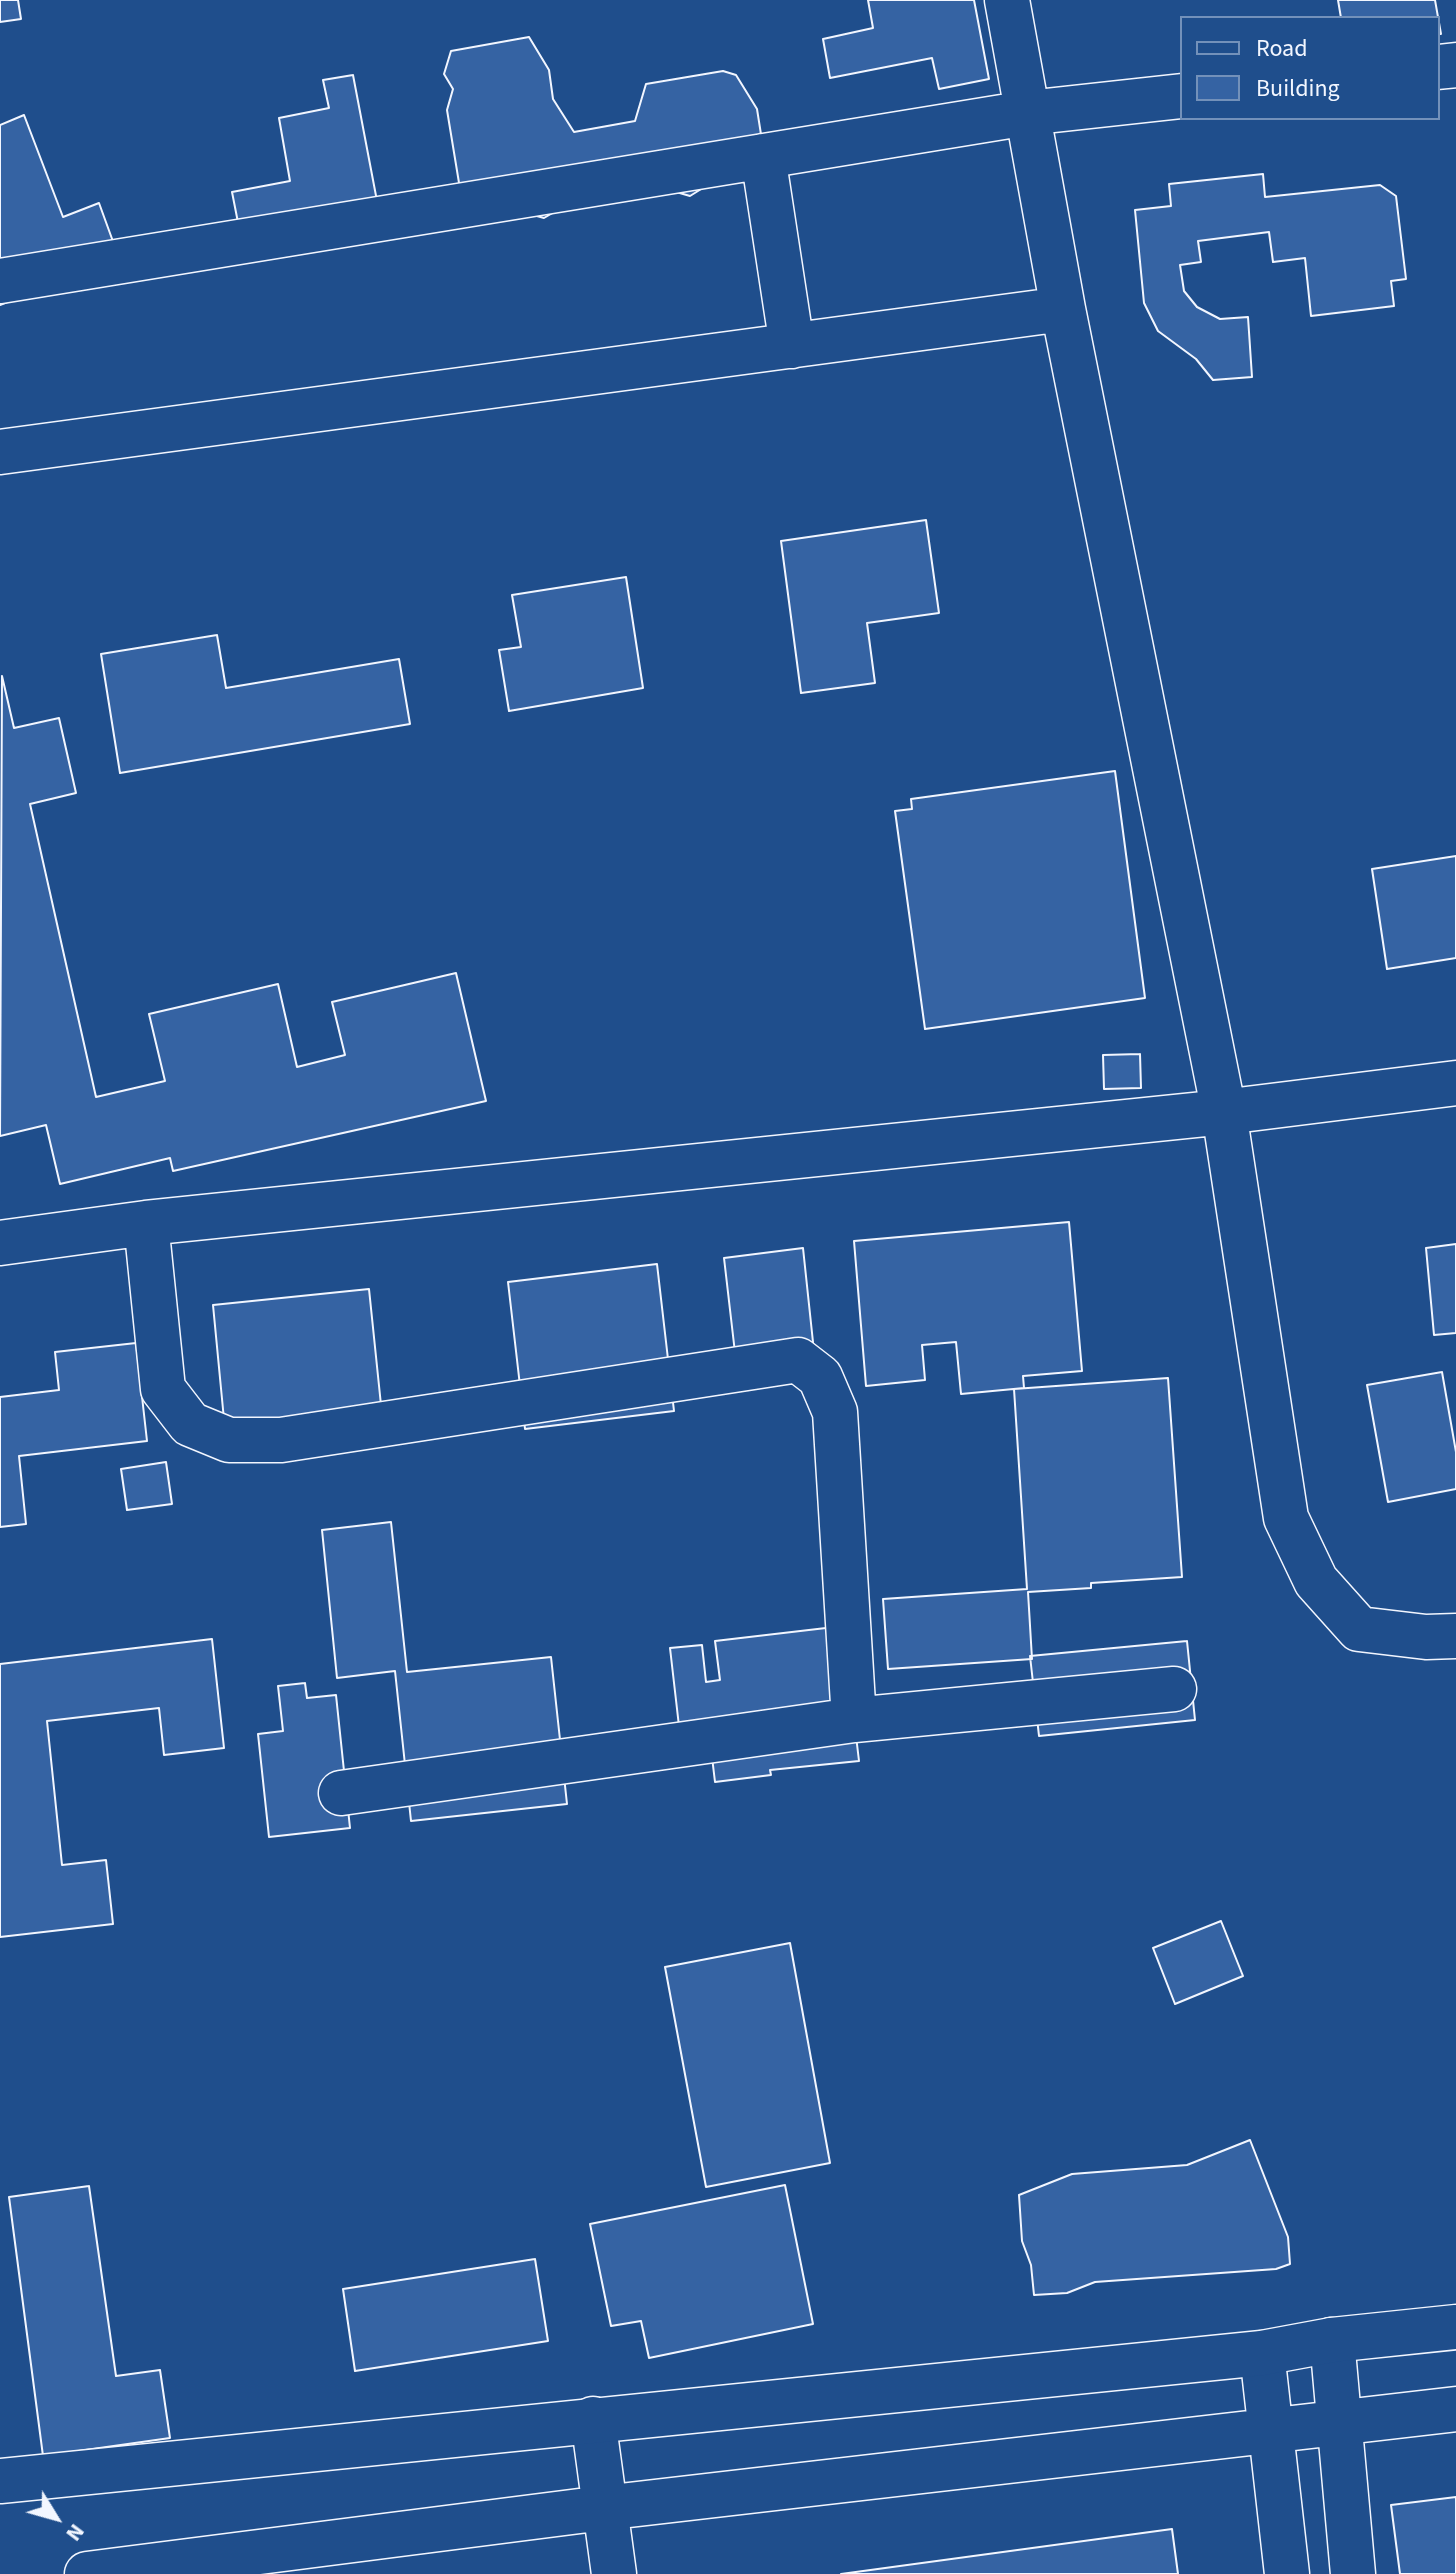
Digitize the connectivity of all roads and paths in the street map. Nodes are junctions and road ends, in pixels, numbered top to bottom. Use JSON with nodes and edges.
{"nodes":[{"id":1,"x":1007,"y":0,"type":"edge"},
{"id":2,"x":1180,"y":96,"type":"edge"},
{"id":3,"x":1027,"y":113,"type":"junction"},
{"id":4,"x":763,"y":156,"type":"junction"},
{"id":5,"x":0,"y":281,"type":"edge"},
{"id":6,"x":1063,"y":309,"type":"junction"},
{"id":7,"x":792,"y":346,"type":"junction"},
{"id":8,"x":0,"y":452,"type":"edge"},
{"id":9,"x":1456,"y":1083,"type":"edge"},
{"id":10,"x":1224,"y":1112,"type":"junction"},
{"id":11,"x":146,"y":1223,"type":"junction"},
{"id":12,"x":0,"y":1243,"type":"edge"},
{"id":13,"x":1456,"y":1636,"type":"edge"},
{"id":14,"x":1174,"y":1689,"type":"dead end"},
{"id":15,"x":854,"y":1720,"type":"junction"},
{"id":16,"x":341,"y":1793,"type":"dead end"},
{"id":17,"x":1456,"y":2327,"type":"edge"},
{"id":18,"x":1332,"y":2340,"type":"junction"},
{"id":19,"x":1262,"y":2353,"type":"junction"},
{"id":20,"x":1456,"y":2409,"type":"edge"},
{"id":21,"x":593,"y":2419,"type":"junction"},
{"id":22,"x":1341,"y":2424,"type":"junction"},
{"id":23,"x":1272,"y":2433,"type":"junction"},
{"id":24,"x":0,"y":2481,"type":"edge"},
{"id":25,"x":603,"y":2508,"type":"junction"},
{"id":26,"x":87,"y":2574,"type":"edge"},
{"id":27,"x":614,"y":2574,"type":"edge"},
{"id":28,"x":1287,"y":2574,"type":"edge"},
{"id":29,"x":1353,"y":2574,"type":"edge"}],
"edges":[{"from":1,"to":3,"type":"street"},
{"from":2,"to":3,"type":"street"},
{"from":3,"to":4,"type":"street"},
{"from":3,"to":6,"type":"street"},
{"from":4,"to":5,"type":"street"},
{"from":4,"to":7,"type":"street"},
{"from":6,"to":7,"type":"street"},
{"from":6,"to":10,"type":"street"},
{"from":7,"to":8,"type":"street"},
{"from":9,"to":10,"type":"street"},
{"from":10,"to":11,"type":"street"},
{"from":10,"to":13,"type":"street"},
{"from":11,"to":12,"type":"street"},
{"from":11,"to":15,"type":"street"},
{"from":14,"to":15,"type":"street"},
{"from":15,"to":16,"type":"street"},
{"from":17,"to":18,"type":"street"},
{"from":18,"to":19,"type":"street"},
{"from":18,"to":22,"type":"street"},
{"from":19,"to":21,"type":"street"},
{"from":19,"to":23,"type":"street"},
{"from":20,"to":22,"type":"street"},
{"from":21,"to":24,"type":"street"},
{"from":21,"to":25,"type":"street"},
{"from":22,"to":23,"type":"street"},
{"from":22,"to":29,"type":"street"},
{"from":23,"to":25,"type":"street"},
{"from":23,"to":28,"type":"street"},
{"from":25,"to":26,"type":"street"},
{"from":25,"to":27,"type":"street"}]}
